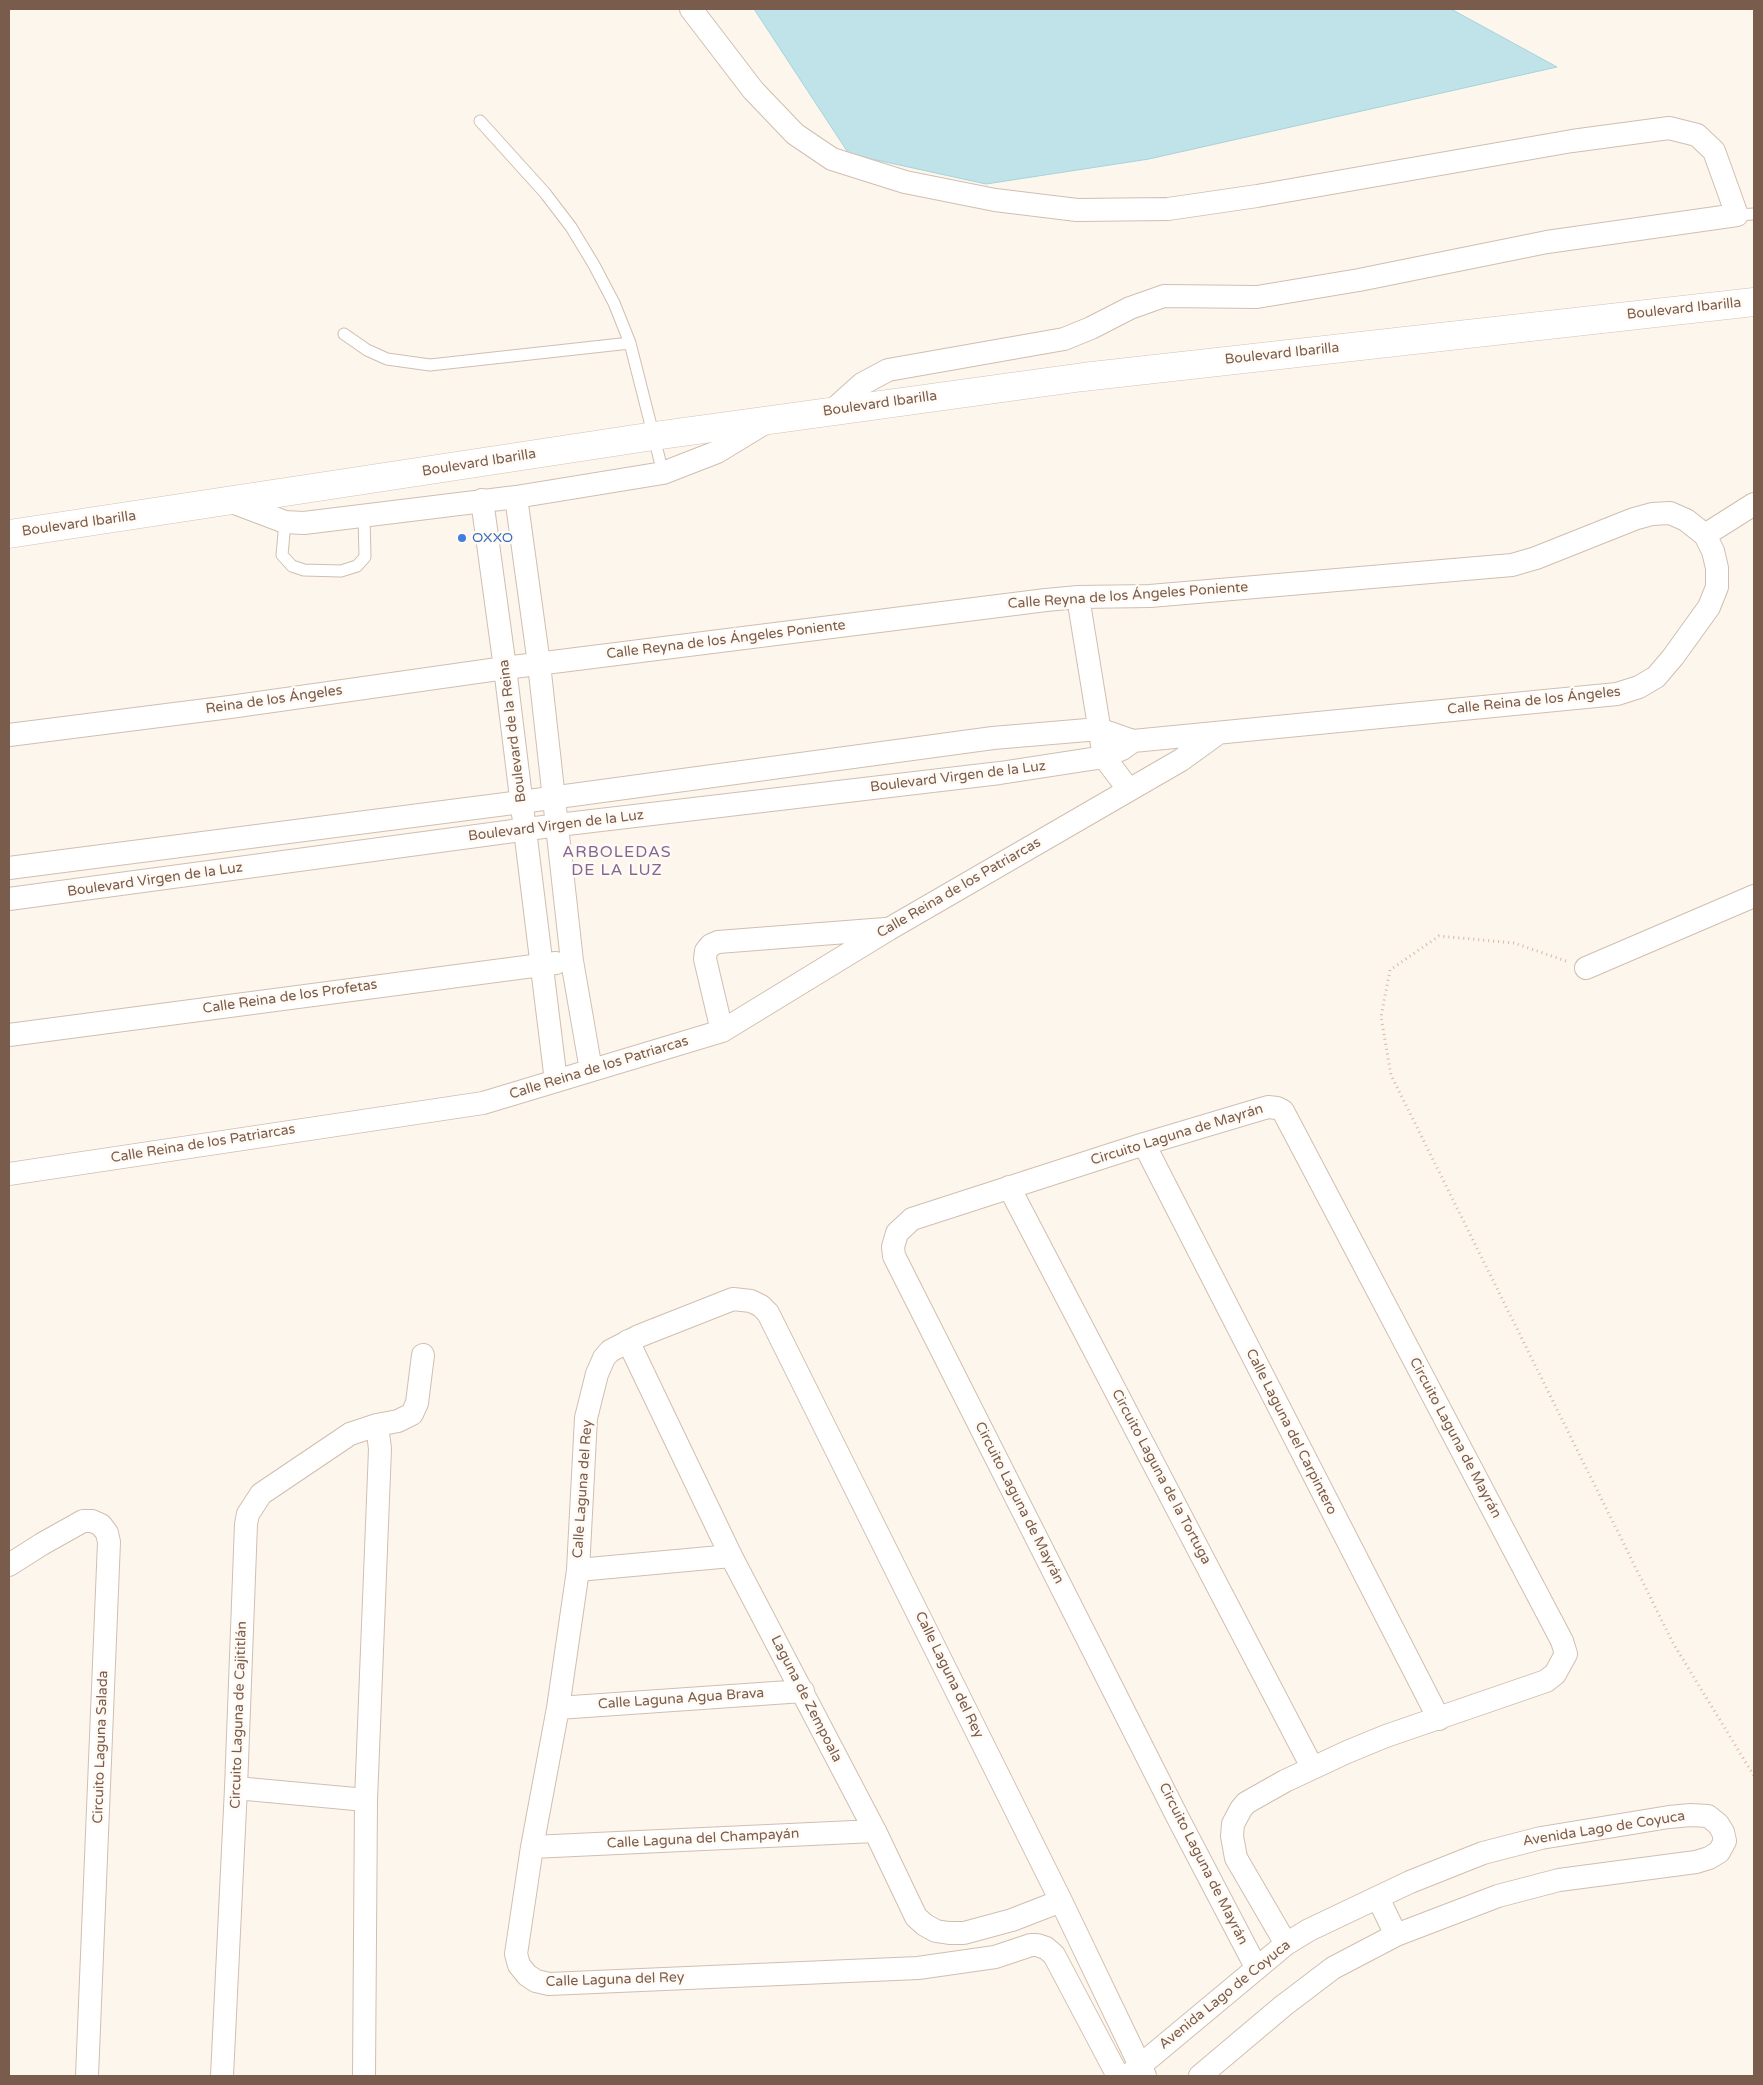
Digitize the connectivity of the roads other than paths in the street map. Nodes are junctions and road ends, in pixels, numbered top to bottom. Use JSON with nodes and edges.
{"nodes":[{"id":1,"x":691,"y":9,"type":"edge"},
{"id":2,"x":480,"y":122,"type":"dead end"},
{"id":3,"x":1746,"y":215,"type":"edge"},
{"id":4,"x":1754,"y":302,"type":"edge"},
{"id":5,"x":344,"y":334,"type":"dead end"},
{"id":6,"x":630,"y":343,"type":"junction"},
{"id":7,"x":832,"y":411,"type":"junction"},
{"id":8,"x":772,"y":419,"type":"junction"},
{"id":9,"x":654,"y":436,"type":"junction"},
{"id":10,"x":663,"y":473,"type":"junction"},
{"id":11,"x":516,"y":497,"type":"junction"},
{"id":12,"x":482,"y":500,"type":"junction"},
{"id":13,"x":232,"y":502,"type":"junction"},
{"id":14,"x":1754,"y":504,"type":"edge"},
{"id":15,"x":364,"y":517,"type":"junction"},
{"id":16,"x":285,"y":522,"type":"junction"},
{"id":17,"x":9,"y":534,"type":"edge"},
{"id":18,"x":1705,"y":535,"type":"junction"},
{"id":19,"x":1078,"y":597,"type":"junction"},
{"id":20,"x":539,"y":664,"type":"junction"},
{"id":21,"x":505,"y":668,"type":"junction"},
{"id":22,"x":1099,"y":729,"type":"junction"},
{"id":23,"x":1217,"y":734,"type":"junction"},
{"id":24,"x":9,"y":735,"type":"edge"},
{"id":25,"x":1133,"y":741,"type":"junction"},
{"id":26,"x":1104,"y":757,"type":"junction"},
{"id":27,"x":1128,"y":790,"type":"junction"},
{"id":28,"x":554,"y":797,"type":"junction"},
{"id":29,"x":521,"y":802,"type":"junction"},
{"id":30,"x":558,"y":826,"type":"junction"},
{"id":31,"x":525,"y":830,"type":"junction"},
{"id":32,"x":9,"y":868,"type":"edge"},
{"id":33,"x":1754,"y":896,"type":"edge"},
{"id":34,"x":9,"y":899,"type":"edge"},
{"id":35,"x":889,"y":929,"type":"junction"},
{"id":36,"x":572,"y":961,"type":"junction"},
{"id":37,"x":542,"y":964,"type":"junction"},
{"id":38,"x":1586,"y":968,"type":"road end"},
{"id":39,"x":722,"y":1031,"type":"junction"},
{"id":40,"x":9,"y":1034,"type":"edge"},
{"id":41,"x":591,"y":1070,"type":"junction"},
{"id":42,"x":556,"y":1081,"type":"junction"},
{"id":43,"x":1144,"y":1144,"type":"junction"},
{"id":44,"x":9,"y":1174,"type":"edge"},
{"id":45,"x":1009,"y":1187,"type":"junction"},
{"id":46,"x":628,"y":1341,"type":"junction"},
{"id":47,"x":423,"y":1355,"type":"dead end"},
{"id":48,"x":377,"y":1425,"type":"junction"},
{"id":49,"x":731,"y":1556,"type":"junction"},
{"id":50,"x":9,"y":1565,"type":"edge"},
{"id":51,"x":578,"y":1570,"type":"junction"},
{"id":52,"x":803,"y":1691,"type":"junction"},
{"id":53,"x":558,"y":1708,"type":"junction"},
{"id":54,"x":1439,"y":1719,"type":"junction"},
{"id":55,"x":1312,"y":1767,"type":"junction"},
{"id":56,"x":236,"y":1788,"type":"junction"},
{"id":57,"x":366,"y":1800,"type":"junction"},
{"id":58,"x":875,"y":1831,"type":"junction"},
{"id":59,"x":532,"y":1846,"type":"junction"},
{"id":60,"x":1378,"y":1898,"type":"junction"},
{"id":61,"x":1061,"y":1901,"type":"junction"},
{"id":62,"x":1396,"y":1935,"type":"junction"},
{"id":63,"x":1286,"y":1944,"type":"junction"},
{"id":64,"x":1256,"y":1967,"type":"junction"},
{"id":65,"x":1138,"y":2072,"type":"edge"},
{"id":66,"x":87,"y":2076,"type":"edge"},
{"id":67,"x":222,"y":2076,"type":"edge"},
{"id":68,"x":364,"y":2076,"type":"edge"},
{"id":69,"x":1118,"y":2076,"type":"edge"},
{"id":70,"x":1200,"y":2076,"type":"edge"}],
"edges":[{"from":1,"to":3,"type":"street"},
{"from":2,"to":6,"type":"lane"},
{"from":3,"to":7,"type":"street"},
{"from":4,"to":7,"type":"street","name":"Boulevard Ibarilla"},
{"from":5,"to":6,"type":"lane"},
{"from":6,"to":9,"type":"lane"},
{"from":7,"to":8,"type":"street","name":"Boulevard Ibarilla"},
{"from":8,"to":9,"type":"street","name":"Boulevard Ibarilla"},
{"from":8,"to":10,"type":"street"},
{"from":9,"to":10,"type":"lane"},
{"from":9,"to":13,"type":"street","name":"Boulevard Ibarilla"},
{"from":10,"to":11,"type":"street"},
{"from":11,"to":12,"type":"street"},
{"from":11,"to":20,"type":"street"},
{"from":12,"to":15,"type":"street"},
{"from":12,"to":21,"type":"street","name":"Boulevard de la Reina"},
{"from":13,"to":16,"type":"street"},
{"from":13,"to":17,"type":"street","name":"Boulevard Ibarilla"},
{"from":14,"to":18,"type":"street"},
{"from":15,"to":16,"type":"street"},
{"from":15,"to":16,"type":"lane"},
{"from":18,"to":19,"type":"street","name":"Calle Reyna de los Ángeles Poniente"},
{"from":18,"to":23,"type":"street","name":"Calle Reina de los Ángeles"},
{"from":19,"to":20,"type":"street","name":"Calle Reyna de los Ángeles Poniente"},
{"from":19,"to":22,"type":"street"},
{"from":20,"to":21,"type":"street","name":"Reina de los Ángeles"},
{"from":20,"to":28,"type":"street"},
{"from":21,"to":24,"type":"street","name":"Reina de los Ángeles"},
{"from":21,"to":29,"type":"street","name":"Boulevard de la Reina"},
{"from":22,"to":25,"type":"street","name":"Calle Reina de los Ángeles"},
{"from":22,"to":26,"type":"street"},
{"from":22,"to":28,"type":"street","name":"Boulevard Virgen de la Luz"},
{"from":23,"to":25,"type":"street","name":"Calle Reina de los Ángeles"},
{"from":23,"to":27,"type":"street"},
{"from":25,"to":26,"type":"street","name":"Calle Reina de los Ángeles"},
{"from":26,"to":27,"type":"street"},
{"from":26,"to":30,"type":"street","name":"Boulevard Virgen de la Luz"},
{"from":27,"to":35,"type":"street","name":"Calle Reina de los Patriarcas"},
{"from":28,"to":29,"type":"street","name":"Boulevard Virgen de la Luz"},
{"from":28,"to":30,"type":"street"},
{"from":29,"to":31,"type":"street","name":"Boulevard de la Reina"},
{"from":29,"to":32,"type":"street","name":"Boulevard Virgen de la Luz"},
{"from":30,"to":31,"type":"street","name":"Boulevard Virgen de la Luz"},
{"from":30,"to":36,"type":"street"},
{"from":31,"to":34,"type":"street","name":"Boulevard Virgen de la Luz"},
{"from":31,"to":37,"type":"street","name":"Boulevard de la Reina"},
{"from":33,"to":38,"type":"street"},
{"from":35,"to":39,"type":"street","name":"Calle Reina de los Patriarcas"},
{"from":35,"to":39,"type":"street"},
{"from":36,"to":37,"type":"street","name":"Calle Reina de los Profetas"},
{"from":36,"to":41,"type":"street"},
{"from":37,"to":40,"type":"street","name":"Calle Reina de los Profetas"},
{"from":37,"to":42,"type":"street","name":"Boulevard de la Reina"},
{"from":39,"to":41,"type":"street","name":"Calle Reina de los Patriarcas"},
{"from":41,"to":42,"type":"street","name":"Calle Reina de los Patriarcas"},
{"from":42,"to":44,"type":"street","name":"Calle Reina de los Patriarcas"},
{"from":43,"to":45,"type":"street","name":"Circuito Laguna de Mayrán"},
{"from":43,"to":54,"type":"street","name":"Calle Laguna del Carpintero"},
{"from":43,"to":54,"type":"street","name":"Circuito Laguna de Mayrán"},
{"from":45,"to":55,"type":"street","name":"Circuito Laguna de la Tortuga"},
{"from":45,"to":64,"type":"street","name":"Circuito Laguna de Mayrán"},
{"from":46,"to":49,"type":"street","name":"Laguna de Zempoala"},
{"from":46,"to":51,"type":"street","name":"Calle Laguna del Rey"},
{"from":46,"to":61,"type":"street","name":"Calle Laguna del Rey"},
{"from":47,"to":48,"type":"street","name":"Circuito Laguna de Cajititlán"},
{"from":48,"to":56,"type":"street","name":"Circuito Laguna de Cajititlán"},
{"from":48,"to":57,"type":"street"},
{"from":49,"to":51,"type":"street"},
{"from":49,"to":52,"type":"street","name":"Laguna de Zempoala"},
{"from":50,"to":66,"type":"street","name":"Circuito Laguna Salada"},
{"from":51,"to":53,"type":"street","name":"Calle Laguna del Rey"},
{"from":52,"to":53,"type":"street","name":"Calle Laguna Agua Brava"},
{"from":52,"to":58,"type":"street","name":"Laguna de Zempoala"},
{"from":53,"to":59,"type":"street","name":"Calle Laguna del Rey"},
{"from":54,"to":55,"type":"street","name":"Circuito Laguna de Mayrán"},
{"from":55,"to":63,"type":"street","name":"Circuito Laguna de Mayrán"},
{"from":56,"to":57,"type":"street"},
{"from":56,"to":67,"type":"street","name":"Circuito Laguna de Cajititlán"},
{"from":57,"to":68,"type":"street"},
{"from":58,"to":59,"type":"street","name":"Calle Laguna del Champayán"},
{"from":58,"to":61,"type":"street","name":"Laguna de Zempoala"},
{"from":59,"to":69,"type":"street","name":"Calle Laguna del Rey"},
{"from":60,"to":62,"type":"street"},
{"from":60,"to":62,"type":"street","name":"Avenida Lago de Coyuca"},
{"from":60,"to":63,"type":"street","name":"Avenida Lago de Coyuca"},
{"from":61,"to":65,"type":"street","name":"Calle Laguna del Rey"},
{"from":62,"to":70,"type":"street","name":"Avenida Lago de Coyuca"},
{"from":63,"to":64,"type":"street","name":"Avenida Lago de Coyuca"},
{"from":64,"to":65,"type":"street","name":"Avenida Lago de Coyuca"}]}
